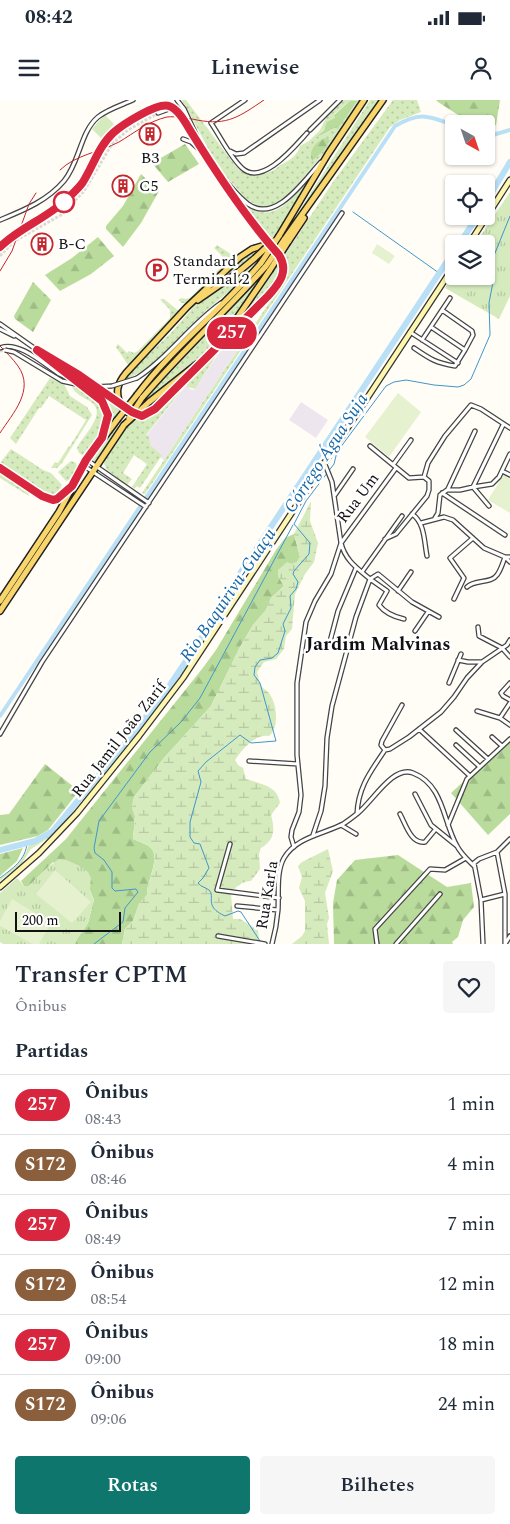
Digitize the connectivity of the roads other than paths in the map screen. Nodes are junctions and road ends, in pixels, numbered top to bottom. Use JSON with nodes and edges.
{"nodes":[{"id":1,"x":133,"y":100,"type":"edge"},
{"id":2,"x":178,"y":100,"type":"edge"},
{"id":3,"x":245,"y":100,"type":"edge"},
{"id":4,"x":320,"y":100,"type":"edge"},
{"id":5,"x":340,"y":100,"type":"edge"},
{"id":6,"x":364,"y":100,"type":"edge"},
{"id":7,"x":383,"y":100,"type":"edge"},
{"id":8,"x":158,"y":113,"type":"tunnel mouth"},
{"id":9,"x":183,"y":139,"type":"dead end"},
{"id":10,"x":228,"y":148,"type":"junction"},
{"id":11,"x":240,"y":154,"type":"junction"},
{"id":12,"x":328,"y":154,"type":"junction"},
{"id":13,"x":208,"y":158,"type":"junction"},
{"id":14,"x":238,"y":164,"type":"junction"},
{"id":15,"x":510,"y":180,"type":"edge"},
{"id":16,"x":342,"y":213,"type":"dead end"},
{"id":17,"x":0,"y":220,"type":"edge"},
{"id":18,"x":474,"y":235,"type":"edge"},
{"id":19,"x":279,"y":236,"type":"junction"},
{"id":20,"x":275,"y":251,"type":"junction"},
{"id":21,"x":266,"y":266,"type":"junction"},
{"id":22,"x":445,"y":279,"type":"edge"},
{"id":23,"x":232,"y":295,"type":"junction"},
{"id":24,"x":450,"y":298,"type":"dead end"},
{"id":25,"x":187,"y":307,"type":"junction"},
{"id":26,"x":442,"y":310,"type":"junction"},
{"id":27,"x":0,"y":324,"type":"edge"},
{"id":28,"x":431,"y":327,"type":"junction"},
{"id":29,"x":0,"y":329,"type":"edge"},
{"id":30,"x":410,"y":331,"type":"junction"},
{"id":31,"x":21,"y":339,"type":"junction"},
{"id":32,"x":422,"y":340,"type":"junction"},
{"id":33,"x":0,"y":348,"type":"edge"},
{"id":34,"x":414,"y":348,"type":"dead end"},
{"id":35,"x":5,"y":350,"type":"dead end"},
{"id":36,"x":37,"y":350,"type":"junction"},
{"id":37,"x":465,"y":350,"type":"junction"},
{"id":38,"x":214,"y":352,"type":"junction"},
{"id":39,"x":458,"y":363,"type":"junction"},
{"id":40,"x":89,"y":387,"type":"junction"},
{"id":41,"x":140,"y":396,"type":"junction"},
{"id":42,"x":121,"y":406,"type":"junction"},
{"id":43,"x":124,"y":425,"type":"junction"},
{"id":44,"x":503,"y":425,"type":"junction"},
{"id":45,"x":510,"y":428,"type":"edge"},
{"id":46,"x":475,"y":431,"type":"dead end"},
{"id":47,"x":102,"y":438,"type":"junction"},
{"id":48,"x":411,"y":440,"type":"dead end"},
{"id":49,"x":370,"y":446,"type":"dead end"},
{"id":50,"x":510,"y":454,"type":"edge"},
{"id":51,"x":86,"y":460,"type":"junction"},
{"id":52,"x":324,"y":462,"type":"junction"},
{"id":53,"x":83,"y":466,"type":"junction"},
{"id":54,"x":96,"y":467,"type":"junction"},
{"id":55,"x":394,"y":467,"type":"junction"},
{"id":56,"x":353,"y":469,"type":"dead end"},
{"id":57,"x":502,"y":471,"type":"junction"},
{"id":58,"x":92,"y":472,"type":"junction"},
{"id":59,"x":510,"y":475,"type":"edge"},
{"id":60,"x":424,"y":477,"type":"junction"},
{"id":61,"x":473,"y":487,"type":"junction"},
{"id":62,"x":447,"y":490,"type":"junction"},
{"id":63,"x":442,"y":493,"type":"junction"},
{"id":64,"x":334,"y":496,"type":"junction"},
{"id":65,"x":147,"y":502,"type":"junction"},
{"id":66,"x":144,"y":506,"type":"junction"},
{"id":67,"x":489,"y":506,"type":"dead end"},
{"id":68,"x":412,"y":514,"type":"junction"},
{"id":69,"x":402,"y":516,"type":"dead end"},
{"id":70,"x":435,"y":519,"type":"junction"},
{"id":71,"x":421,"y":523,"type":"junction"},
{"id":72,"x":505,"y":535,"type":"dead end"},
{"id":73,"x":473,"y":538,"type":"junction"},
{"id":74,"x":385,"y":539,"type":"junction"},
{"id":75,"x":341,"y":543,"type":"junction"},
{"id":76,"x":427,"y":556,"type":"dead end"},
{"id":77,"x":508,"y":557,"type":"edge"},
{"id":78,"x":510,"y":562,"type":"edge"},
{"id":79,"x":356,"y":568,"type":"junction"},
{"id":80,"x":362,"y":572,"type":"junction"},
{"id":81,"x":411,"y":572,"type":"dead end"},
{"id":82,"x":370,"y":579,"type":"junction"},
{"id":83,"x":468,"y":587,"type":"dead end"},
{"id":84,"x":398,"y":591,"type":"junction"},
{"id":85,"x":454,"y":599,"type":"dead end"},
{"id":86,"x":0,"y":601,"type":"edge"},
{"id":87,"x":0,"y":611,"type":"edge"},
{"id":88,"x":428,"y":612,"type":"junction"},
{"id":89,"x":439,"y":616,"type":"dead end"},
{"id":90,"x":404,"y":619,"type":"dead end"},
{"id":91,"x":478,"y":627,"type":"dead end"},
{"id":92,"x":415,"y":631,"type":"dead end"},
{"id":93,"x":510,"y":640,"type":"edge"},
{"id":94,"x":502,"y":648,"type":"junction"},
{"id":95,"x":328,"y":649,"type":"dead end"},
{"id":96,"x":460,"y":654,"type":"dead end"},
{"id":97,"x":510,"y":657,"type":"edge"},
{"id":98,"x":458,"y":660,"type":"junction"},
{"id":99,"x":482,"y":662,"type":"junction"},
{"id":100,"x":449,"y":683,"type":"dead end"},
{"id":101,"x":510,"y":683,"type":"edge"},
{"id":102,"x":510,"y":702,"type":"edge"},
{"id":103,"x":402,"y":705,"type":"dead end"},
{"id":104,"x":477,"y":711,"type":"dead end"},
{"id":105,"x":500,"y":718,"type":"junction"},
{"id":106,"x":510,"y":724,"type":"edge"},
{"id":107,"x":419,"y":729,"type":"junction"},
{"id":108,"x":456,"y":730,"type":"dead end"},
{"id":109,"x":0,"y":734,"type":"edge"},
{"id":110,"x":492,"y":737,"type":"dead end"},
{"id":111,"x":510,"y":738,"type":"edge"},
{"id":112,"x":456,"y":745,"type":"dead end"},
{"id":113,"x":502,"y":746,"type":"junction"},
{"id":114,"x":385,"y":750,"type":"junction"},
{"id":115,"x":488,"y":759,"type":"junction"},
{"id":116,"x":249,"y":761,"type":"dead end"},
{"id":117,"x":298,"y":764,"type":"junction"},
{"id":118,"x":480,"y":767,"type":"junction"},
{"id":119,"x":470,"y":776,"type":"junction"},
{"id":120,"x":415,"y":794,"type":"dead end"},
{"id":121,"x":357,"y":814,"type":"junction"},
{"id":122,"x":400,"y":814,"type":"dead end"},
{"id":123,"x":341,"y":825,"type":"junction"},
{"id":124,"x":448,"y":825,"type":"junction"},
{"id":125,"x":435,"y":830,"type":"junction"},
{"id":126,"x":356,"y":834,"type":"dead end"},
{"id":127,"x":313,"y":835,"type":"junction"},
{"id":128,"x":510,"y":839,"type":"edge"},
{"id":129,"x":230,"y":844,"type":"dead end"},
{"id":130,"x":457,"y":846,"type":"junction"},
{"id":131,"x":294,"y":847,"type":"junction"},
{"id":132,"x":498,"y":852,"type":"junction"},
{"id":133,"x":466,"y":858,"type":"junction"},
{"id":134,"x":474,"y":866,"type":"junction"},
{"id":135,"x":0,"y":886,"type":"edge"},
{"id":136,"x":440,"y":894,"type":"dead end"},
{"id":137,"x":505,"y":894,"type":"junction"},
{"id":138,"x":279,"y":898,"type":"junction"},
{"id":139,"x":482,"y":900,"type":"junction"},
{"id":140,"x":237,"y":906,"type":"dead end"},
{"id":141,"x":278,"y":910,"type":"junction"},
{"id":142,"x":218,"y":936,"type":"dead end"},
{"id":143,"x":510,"y":936,"type":"edge"},
{"id":144,"x":273,"y":943,"type":"edge"},
{"id":145,"x":265,"y":944,"type":"edge"},
{"id":146,"x":377,"y":944,"type":"edge"},
{"id":147,"x":396,"y":944,"type":"edge"},
{"id":148,"x":483,"y":944,"type":"edge"},
{"id":149,"x":505,"y":944,"type":"edge"}],
"edges":[{"from":1,"to":17,"type":"street"},
{"from":2,"to":13,"type":"street"},
{"from":3,"to":10,"type":"street"},
{"from":4,"to":11,"type":"street"},
{"from":5,"to":14,"type":"street"},
{"from":6,"to":12,"type":"main road"},
{"from":7,"to":21,"type":"main road","bridge":true},
{"from":8,"to":13,"type":"street"},
{"from":9,"to":13,"type":"street"},
{"from":10,"to":11,"type":"street"},
{"from":10,"to":14,"type":"street"},
{"from":11,"to":14,"type":"street"},
{"from":12,"to":13,"type":"street"},
{"from":12,"to":19,"type":"main road"},
{"from":13,"to":20,"type":"street"},
{"from":15,"to":18,"type":"main road"},
{"from":16,"to":65,"type":"street"},
{"from":19,"to":21,"type":"main road","bridge":true},
{"from":19,"to":25,"type":"main road","bridge":true},
{"from":20,"to":25,"type":"main road"},
{"from":20,"to":38,"type":"main road"},
{"from":21,"to":23,"type":"main road"},
{"from":21,"to":38,"type":"main road"},
{"from":21,"to":41,"type":"main road"},
{"from":22,"to":30,"type":"main road","name":"Rua Jamil João Zarif"},
{"from":23,"to":40,"type":"street","bridge":true},
{"from":23,"to":41,"type":"main road"},
{"from":24,"to":26,"type":"street"},
{"from":25,"to":42,"type":"main road"},
{"from":26,"to":28,"type":"street"},
{"from":26,"to":37,"type":"street"},
{"from":27,"to":31,"type":"street"},
{"from":28,"to":32,"type":"street"},
{"from":28,"to":37,"type":"street"},
{"from":29,"to":31,"type":"street"},
{"from":30,"to":32,"type":"street"},
{"from":30,"to":52,"type":"main road","name":"Rua Jamil João Zarif"},
{"from":31,"to":36,"type":"street"},
{"from":32,"to":39,"type":"street"},
{"from":33,"to":40,"type":"street","bridge":true},
{"from":34,"to":39,"type":"street"},
{"from":35,"to":40,"type":"street","bridge":true},
{"from":36,"to":42,"type":"street"},
{"from":36,"to":47,"type":"street"},
{"from":37,"to":39,"type":"street"},
{"from":38,"to":42,"type":"main road"},
{"from":38,"to":43,"type":"main road","bridge":true},
{"from":41,"to":43,"type":"main road","bridge":true},
{"from":41,"to":47,"type":"main road","bridge":true},
{"from":43,"to":54,"type":"main road"},
{"from":44,"to":45,"type":"street"},
{"from":44,"to":60,"type":"street"},
{"from":44,"to":61,"type":"street"},
{"from":46,"to":62,"type":"street"},
{"from":47,"to":51,"type":"main road"},
{"from":48,"to":55,"type":"street","name":"Rua Um"},
{"from":49,"to":55,"type":"street"},
{"from":50,"to":57,"type":"street"},
{"from":51,"to":53,"type":"main road"},
{"from":51,"to":54,"type":"street"},
{"from":52,"to":64,"type":"street"},
{"from":52,"to":135,"type":"main road","name":"Rua Jamil João Zarif"},
{"from":53,"to":58,"type":"street"},
{"from":53,"to":86,"type":"main road"},
{"from":54,"to":58,"type":"main road"},
{"from":54,"to":65,"type":"street"},
{"from":55,"to":60,"type":"street"},
{"from":55,"to":75,"type":"street","name":"Rua Um"},
{"from":56,"to":64,"type":"street"},
{"from":57,"to":59,"type":"street"},
{"from":57,"to":61,"type":"street"},
{"from":58,"to":66,"type":"street"},
{"from":58,"to":87,"type":"main road"},
{"from":60,"to":68,"type":"street"},
{"from":61,"to":62,"type":"street"},
{"from":61,"to":67,"type":"street"},
{"from":62,"to":63,"type":"street"},
{"from":63,"to":70,"type":"street"},
{"from":63,"to":72,"type":"street"},
{"from":64,"to":75,"type":"street"},
{"from":65,"to":66,"type":"street"},
{"from":66,"to":109,"type":"street"},
{"from":68,"to":71,"type":"street"},
{"from":68,"to":74,"type":"street"},
{"from":69,"to":74,"type":"street"},
{"from":70,"to":71,"type":"street"},
{"from":70,"to":73,"type":"street"},
{"from":71,"to":76,"type":"street"},
{"from":73,"to":77,"type":"street"},
{"from":73,"to":85,"type":"street"},
{"from":74,"to":80,"type":"street"},
{"from":75,"to":79,"type":"street"},
{"from":75,"to":117,"type":"street"},
{"from":77,"to":78,"type":"street"},
{"from":77,"to":83,"type":"street"},
{"from":79,"to":80,"type":"street"},
{"from":79,"to":95,"type":"street"},
{"from":80,"to":82,"type":"street"},
{"from":81,"to":84,"type":"street"},
{"from":82,"to":84,"type":"street"},
{"from":82,"to":90,"type":"street"},
{"from":82,"to":127,"type":"street"},
{"from":84,"to":88,"type":"street"},
{"from":88,"to":89,"type":"street"},
{"from":88,"to":92,"type":"street"},
{"from":91,"to":94,"type":"street"},
{"from":93,"to":94,"type":"street"},
{"from":94,"to":97,"type":"street"},
{"from":94,"to":99,"type":"street"},
{"from":96,"to":98,"type":"street"},
{"from":98,"to":99,"type":"street"},
{"from":98,"to":100,"type":"street"},
{"from":99,"to":107,"type":"street"},
{"from":101,"to":102,"type":"street"},
{"from":102,"to":105,"type":"street"},
{"from":103,"to":114,"type":"street"},
{"from":104,"to":105,"type":"street"},
{"from":105,"to":106,"type":"street"},
{"from":107,"to":114,"type":"street"},
{"from":107,"to":119,"type":"street"},
{"from":108,"to":115,"type":"street"},
{"from":110,"to":113,"type":"street"},
{"from":111,"to":113,"type":"street"},
{"from":112,"to":118,"type":"street"},
{"from":113,"to":115,"type":"street"},
{"from":114,"to":121,"type":"street"},
{"from":115,"to":118,"type":"street"},
{"from":116,"to":117,"type":"street"},
{"from":117,"to":131,"type":"street"},
{"from":118,"to":119,"type":"street"},
{"from":119,"to":124,"type":"street"},
{"from":120,"to":125,"type":"street"},
{"from":121,"to":123,"type":"street","name":"Rua Karla"},
{"from":121,"to":124,"type":"street","name":"Rua Karla"},
{"from":122,"to":125,"type":"street"},
{"from":123,"to":126,"type":"street"},
{"from":123,"to":127,"type":"street","name":"Rua Karla"},
{"from":124,"to":130,"type":"street"},
{"from":125,"to":130,"type":"street"},
{"from":127,"to":131,"type":"street","name":"Rua Karla"},
{"from":128,"to":132,"type":"street"},
{"from":129,"to":138,"type":"street"},
{"from":130,"to":133,"type":"street"},
{"from":131,"to":138,"type":"street","name":"Rua Karla"},
{"from":132,"to":134,"type":"street"},
{"from":132,"to":137,"type":"street"},
{"from":133,"to":134,"type":"street"},
{"from":133,"to":146,"type":"street"},
{"from":134,"to":139,"type":"street"},
{"from":136,"to":147,"type":"street"},
{"from":137,"to":139,"type":"street"},
{"from":137,"to":149,"type":"street"},
{"from":138,"to":141,"type":"street","name":"Rua Karla"},
{"from":139,"to":148,"type":"street"},
{"from":140,"to":141,"type":"street"},
{"from":141,"to":144,"type":"street","name":"Rua Karla"},
{"from":142,"to":145,"type":"street"},
{"from":143,"to":149,"type":"street"}]}
